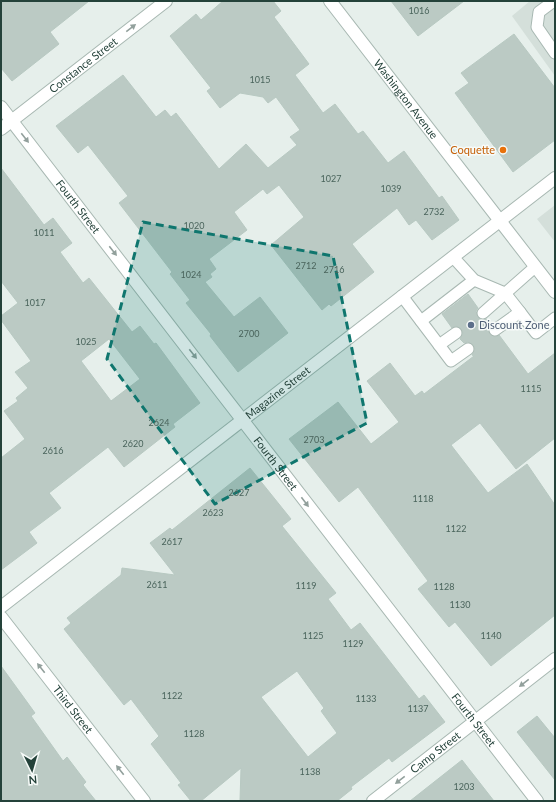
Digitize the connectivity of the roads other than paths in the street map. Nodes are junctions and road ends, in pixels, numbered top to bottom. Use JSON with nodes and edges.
{"nodes":[{"id":1,"x":166,"y":1,"type":"edge"},
{"id":2,"x":330,"y":1,"type":"edge"},
{"id":3,"x":554,"y":1,"type":"edge"},
{"id":4,"x":555,"y":53,"type":"edge"},
{"id":5,"x":1,"y":107,"type":"edge"},
{"id":6,"x":12,"y":121,"type":"junction"},
{"id":7,"x":1,"y":129,"type":"edge"},
{"id":8,"x":555,"y":178,"type":"edge"},
{"id":9,"x":500,"y":220,"type":"junction"},
{"id":10,"x":453,"y":257,"type":"junction"},
{"id":11,"x":535,"y":266,"type":"junction"},
{"id":12,"x":474,"y":280,"type":"junction"},
{"id":13,"x":555,"y":292,"type":"edge"},
{"id":14,"x":504,"y":293,"type":"junction"},
{"id":15,"x":402,"y":296,"type":"junction"},
{"id":16,"x":520,"y":312,"type":"junction"},
{"id":17,"x":483,"y":313,"type":"dead end"},
{"id":18,"x":555,"y":318,"type":"edge"},
{"id":19,"x":421,"y":321,"type":"junction"},
{"id":20,"x":495,"y":330,"type":"dead end"},
{"id":21,"x":456,"y":333,"type":"dead end"},
{"id":22,"x":439,"y":345,"type":"junction"},
{"id":23,"x":468,"y":349,"type":"dead end"},
{"id":24,"x":244,"y":420,"type":"junction"},
{"id":25,"x":1,"y":607,"type":"edge"},
{"id":26,"x":1,"y":617,"type":"edge"},
{"id":27,"x":555,"y":659,"type":"edge"},
{"id":28,"x":475,"y":722,"type":"junction"},
{"id":29,"x":144,"y":801,"type":"edge"},
{"id":30,"x":373,"y":801,"type":"edge"},
{"id":31,"x":537,"y":801,"type":"edge"}],
"edges":[{"from":6,"to":1,"type":"street","name":"Constance Street","one_way":true},
{"from":2,"to":9,"type":"street","name":"Washington Avenue"},
{"from":3,"to":4,"type":"lane"},
{"from":5,"to":6,"type":"street","name":"Fourth Street"},
{"from":6,"to":7,"type":"street","name":"Constance Street"},
{"from":6,"to":24,"type":"street","name":"Fourth Street","one_way":true},
{"from":8,"to":9,"type":"street","name":"Magazine Street"},
{"from":9,"to":10,"type":"street","name":"Magazine Street"},
{"from":9,"to":11,"type":"street","name":"Washington Avenue"},
{"from":10,"to":12,"type":"lane"},
{"from":10,"to":15,"type":"street","name":"Magazine Street"},
{"from":11,"to":13,"type":"street","name":"Washington Avenue"},
{"from":11,"to":14,"type":"lane"},
{"from":12,"to":14,"type":"lane"},
{"from":12,"to":19,"type":"lane"},
{"from":14,"to":16,"type":"lane"},
{"from":14,"to":17,"type":"lane"},
{"from":15,"to":19,"type":"lane"},
{"from":15,"to":24,"type":"street","name":"Magazine Street"},
{"from":16,"to":18,"type":"lane"},
{"from":16,"to":20,"type":"lane"},
{"from":19,"to":22,"type":"lane"},
{"from":21,"to":22,"type":"lane"},
{"from":22,"to":23,"type":"lane"},
{"from":24,"to":25,"type":"street","name":"Magazine Street"},
{"from":24,"to":28,"type":"street","name":"Fourth Street","one_way":true},
{"from":29,"to":26,"type":"street","name":"Third Street","one_way":true},
{"from":27,"to":28,"type":"street","name":"Camp Street","one_way":true},
{"from":28,"to":30,"type":"street","name":"Camp Street","one_way":true},
{"from":28,"to":31,"type":"street","name":"Fourth Street"}]}
